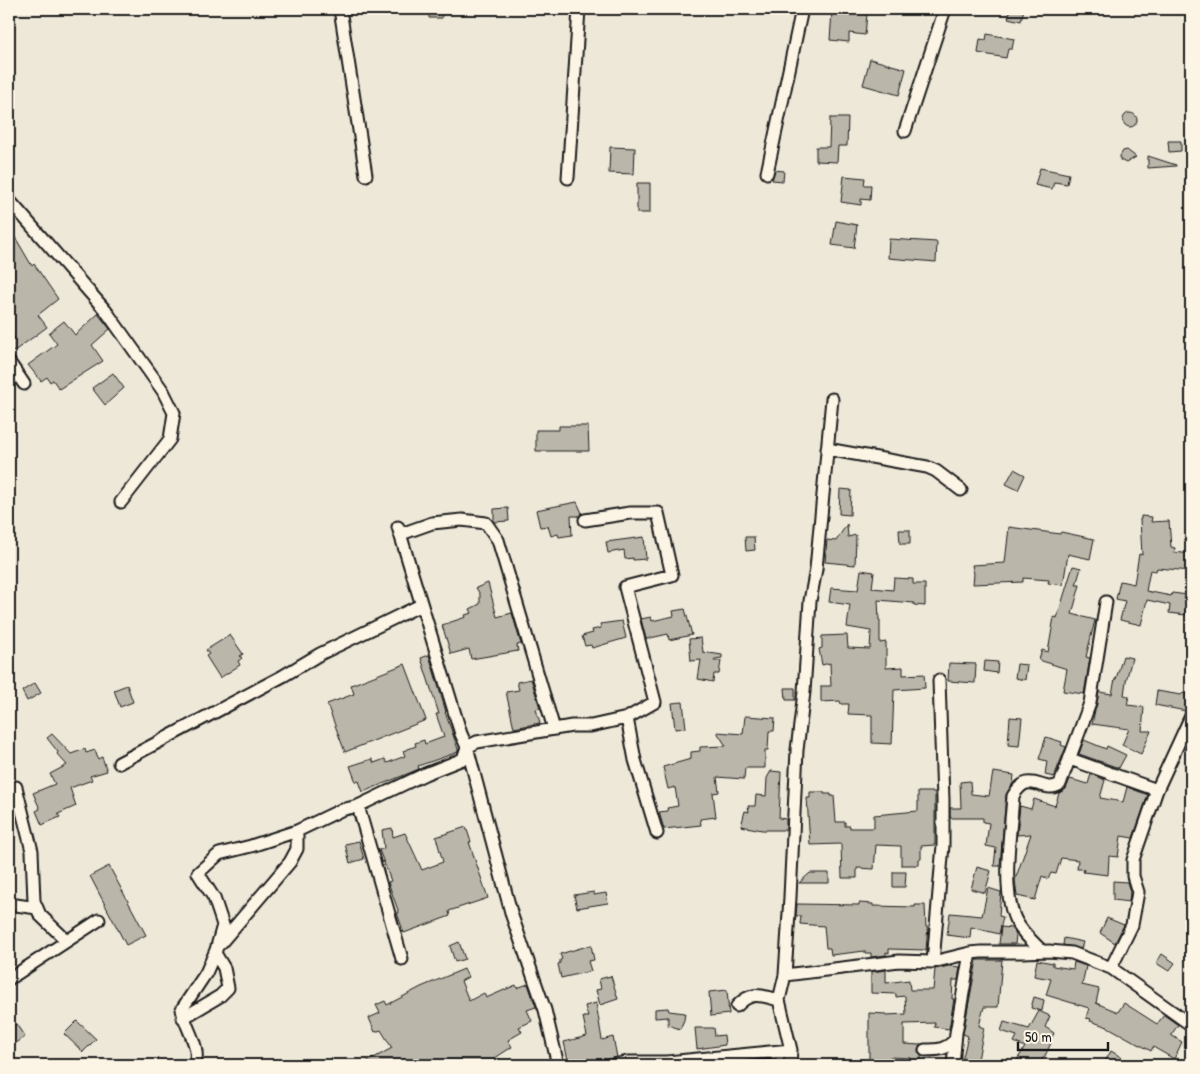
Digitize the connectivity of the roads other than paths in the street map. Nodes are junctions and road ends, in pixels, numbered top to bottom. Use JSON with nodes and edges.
{"nodes":[{"id":1,"x":340,"y":9,"type":"edge"},
{"id":2,"x":579,"y":9,"type":"edge"},
{"id":3,"x":802,"y":9,"type":"edge"},
{"id":4,"x":945,"y":9,"type":"edge"},
{"id":5,"x":906,"y":131,"type":"dead end"},
{"id":6,"x":768,"y":173,"type":"dead end"},
{"id":7,"x":366,"y":175,"type":"dead end"},
{"id":8,"x":568,"y":178,"type":"dead end"},
{"id":9,"x":9,"y":200,"type":"edge"},
{"id":10,"x":9,"y":362,"type":"edge"},
{"id":11,"x":24,"y":384,"type":"dead end"},
{"id":12,"x":832,"y":399,"type":"dead end"},
{"id":13,"x":827,"y":449,"type":"junction"},
{"id":14,"x":960,"y":490,"type":"dead end"},
{"id":15,"x":121,"y":502,"type":"dead end"},
{"id":16,"x":585,"y":520,"type":"dead end"},
{"id":17,"x":1106,"y":602,"type":"dead end"},
{"id":18,"x":421,"y":605,"type":"junction"},
{"id":19,"x":938,"y":680,"type":"dead end"},
{"id":20,"x":1191,"y":716,"type":"edge"},
{"id":21,"x":627,"y":718,"type":"junction"},
{"id":22,"x":554,"y":729,"type":"junction"},
{"id":23,"x":467,"y":747,"type":"junction"},
{"id":24,"x":1070,"y":759,"type":"junction"},
{"id":25,"x":119,"y":763,"type":"dead end"},
{"id":26,"x":16,"y":787,"type":"dead end"},
{"id":27,"x":1157,"y":790,"type":"junction"},
{"id":28,"x":358,"y":806,"type":"junction"},
{"id":29,"x":297,"y":831,"type":"junction"},
{"id":30,"x":657,"y":833,"type":"dead end"},
{"id":31,"x":9,"y":904,"type":"edge"},
{"id":32,"x":38,"y":908,"type":"junction"},
{"id":33,"x":99,"y":920,"type":"dead end"},
{"id":34,"x":67,"y":941,"type":"junction"},
{"id":35,"x":215,"y":951,"type":"junction"},
{"id":36,"x":1042,"y":951,"type":"junction"},
{"id":37,"x":970,"y":953,"type":"junction"},
{"id":38,"x":402,"y":959,"type":"dead end"},
{"id":39,"x":933,"y":962,"type":"junction"},
{"id":40,"x":1111,"y":968,"type":"junction"},
{"id":41,"x":785,"y":975,"type":"junction"},
{"id":42,"x":9,"y":979,"type":"edge"},
{"id":43,"x":779,"y":1000,"type":"junction"},
{"id":44,"x":737,"y":1006,"type":"dead end"},
{"id":45,"x":183,"y":1018,"type":"junction"},
{"id":46,"x":1191,"y":1025,"type":"edge"},
{"id":47,"x":955,"y":1040,"type":"junction"},
{"id":48,"x":790,"y":1050,"type":"junction"},
{"id":49,"x":924,"y":1050,"type":"dead end"},
{"id":50,"x":195,"y":1065,"type":"edge"},
{"id":51,"x":558,"y":1065,"type":"edge"},
{"id":52,"x":613,"y":1065,"type":"edge"},
{"id":53,"x":790,"y":1065,"type":"edge"},
{"id":54,"x":953,"y":1065,"type":"edge"}],
"edges":[{"from":1,"to":7,"type":"street"},
{"from":2,"to":8,"type":"street"},
{"from":3,"to":6,"type":"street"},
{"from":4,"to":5,"type":"street"},
{"from":9,"to":15,"type":"street"},
{"from":10,"to":11,"type":"street"},
{"from":12,"to":13,"type":"street"},
{"from":13,"to":14,"type":"street"},
{"from":13,"to":41,"type":"street"},
{"from":16,"to":21,"type":"street"},
{"from":17,"to":24,"type":"street"},
{"from":18,"to":22,"type":"street"},
{"from":18,"to":23,"type":"street"},
{"from":18,"to":25,"type":"street"},
{"from":19,"to":39,"type":"street"},
{"from":20,"to":27,"type":"street"},
{"from":21,"to":22,"type":"street"},
{"from":21,"to":30,"type":"street"},
{"from":22,"to":23,"type":"street"},
{"from":23,"to":28,"type":"street"},
{"from":23,"to":51,"type":"street"},
{"from":24,"to":27,"type":"street"},
{"from":24,"to":36,"type":"street"},
{"from":26,"to":32,"type":"street"},
{"from":27,"to":40,"type":"street"},
{"from":28,"to":29,"type":"street"},
{"from":28,"to":38,"type":"street"},
{"from":29,"to":35,"type":"street"},
{"from":29,"to":35,"type":"street"},
{"from":31,"to":32,"type":"street"},
{"from":32,"to":34,"type":"street"},
{"from":33,"to":34,"type":"street"},
{"from":34,"to":42,"type":"street"},
{"from":35,"to":45,"type":"street"},
{"from":35,"to":45,"type":"street"},
{"from":36,"to":37,"type":"street"},
{"from":36,"to":40,"type":"street"},
{"from":37,"to":39,"type":"street"},
{"from":37,"to":47,"type":"street"},
{"from":39,"to":41,"type":"street"},
{"from":40,"to":46,"type":"street"},
{"from":41,"to":43,"type":"street"},
{"from":43,"to":44,"type":"street"},
{"from":43,"to":48,"type":"street"},
{"from":45,"to":50,"type":"street"},
{"from":47,"to":49,"type":"street"},
{"from":47,"to":54,"type":"street"},
{"from":48,"to":52,"type":"street"},
{"from":48,"to":53,"type":"street"}]}
